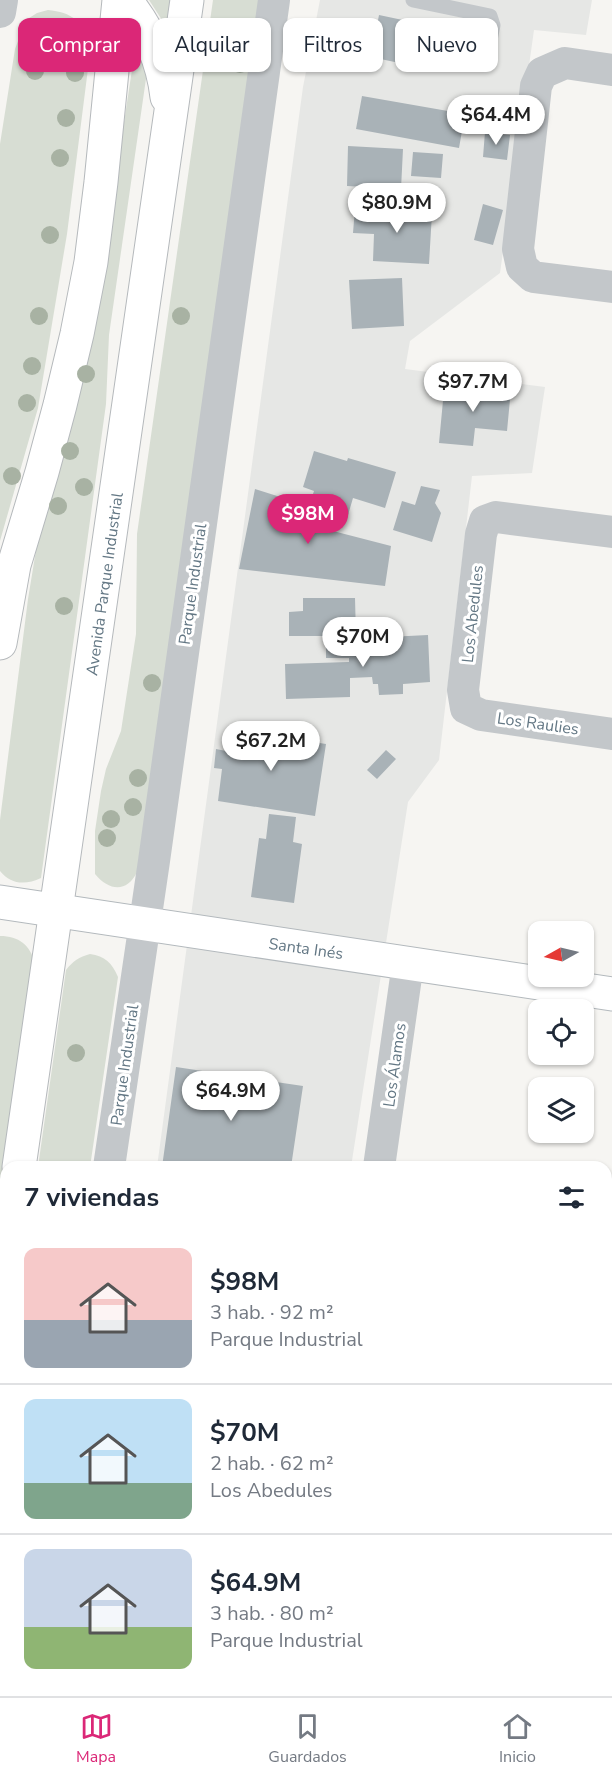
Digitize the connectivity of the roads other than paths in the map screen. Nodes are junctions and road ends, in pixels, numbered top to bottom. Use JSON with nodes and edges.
{"nodes":[{"id":1,"x":2,"y":0,"type":"edge"},
{"id":2,"x":118,"y":0,"type":"edge"},
{"id":3,"x":125,"y":0,"type":"edge"},
{"id":4,"x":187,"y":0,"type":"edge"},
{"id":5,"x":274,"y":0,"type":"edge"},
{"id":6,"x":413,"y":0,"type":"edge"},
{"id":7,"x":0,"y":12,"type":"edge"},
{"id":8,"x":491,"y":18,"type":"edge"},
{"id":9,"x":612,"y":70,"type":"edge"},
{"id":10,"x":169,"y":137,"type":"junction"},
{"id":11,"x":612,"y":287,"type":"edge"},
{"id":12,"x":612,"y":531,"type":"edge"},
{"id":13,"x":0,"y":643,"type":"edge"},
{"id":14,"x":466,"y":708,"type":"joint"},
{"id":15,"x":612,"y":734,"type":"edge"},
{"id":16,"x":0,"y":902,"type":"edge"},
{"id":17,"x":56,"y":910,"type":"junction"},
{"id":18,"x":144,"y":924,"type":"junction"},
{"id":19,"x":408,"y":963,"type":"junction"},
{"id":20,"x":612,"y":994,"type":"edge"},
{"id":21,"x":20,"y":1161,"type":"edge"},
{"id":22,"x":110,"y":1161,"type":"edge"},
{"id":23,"x":380,"y":1161,"type":"edge"}],
"edges":[{"from":1,"to":7,"type":"street"},
{"from":2,"to":13,"type":"main road"},
{"from":3,"to":10,"type":"main road"},
{"from":4,"to":10,"type":"main road","name":"Avenida Parque Industrial"},
{"from":5,"to":18,"type":"street","name":"Parque Industrial"},
{"from":6,"to":8,"type":"lane"},
{"from":9,"to":11,"type":"street"},
{"from":10,"to":17,"type":"main road","name":"Avenida Parque Industrial"},
{"from":12,"to":14,"type":"street","name":"Los Abedules"},
{"from":14,"to":15,"type":"street","name":"Los Raulies"},
{"from":16,"to":17,"type":"main road","name":"Santa Inés"},
{"from":17,"to":18,"type":"main road","name":"Santa Inés"},
{"from":17,"to":21,"type":"main road","name":"Avenida Parque Industrial"},
{"from":18,"to":19,"type":"main road","name":"Santa Inés"},
{"from":18,"to":22,"type":"street","name":"Parque Industrial"},
{"from":19,"to":20,"type":"main road","name":"Santa Inés"},
{"from":19,"to":23,"type":"street","name":"Los Álamos"}]}
